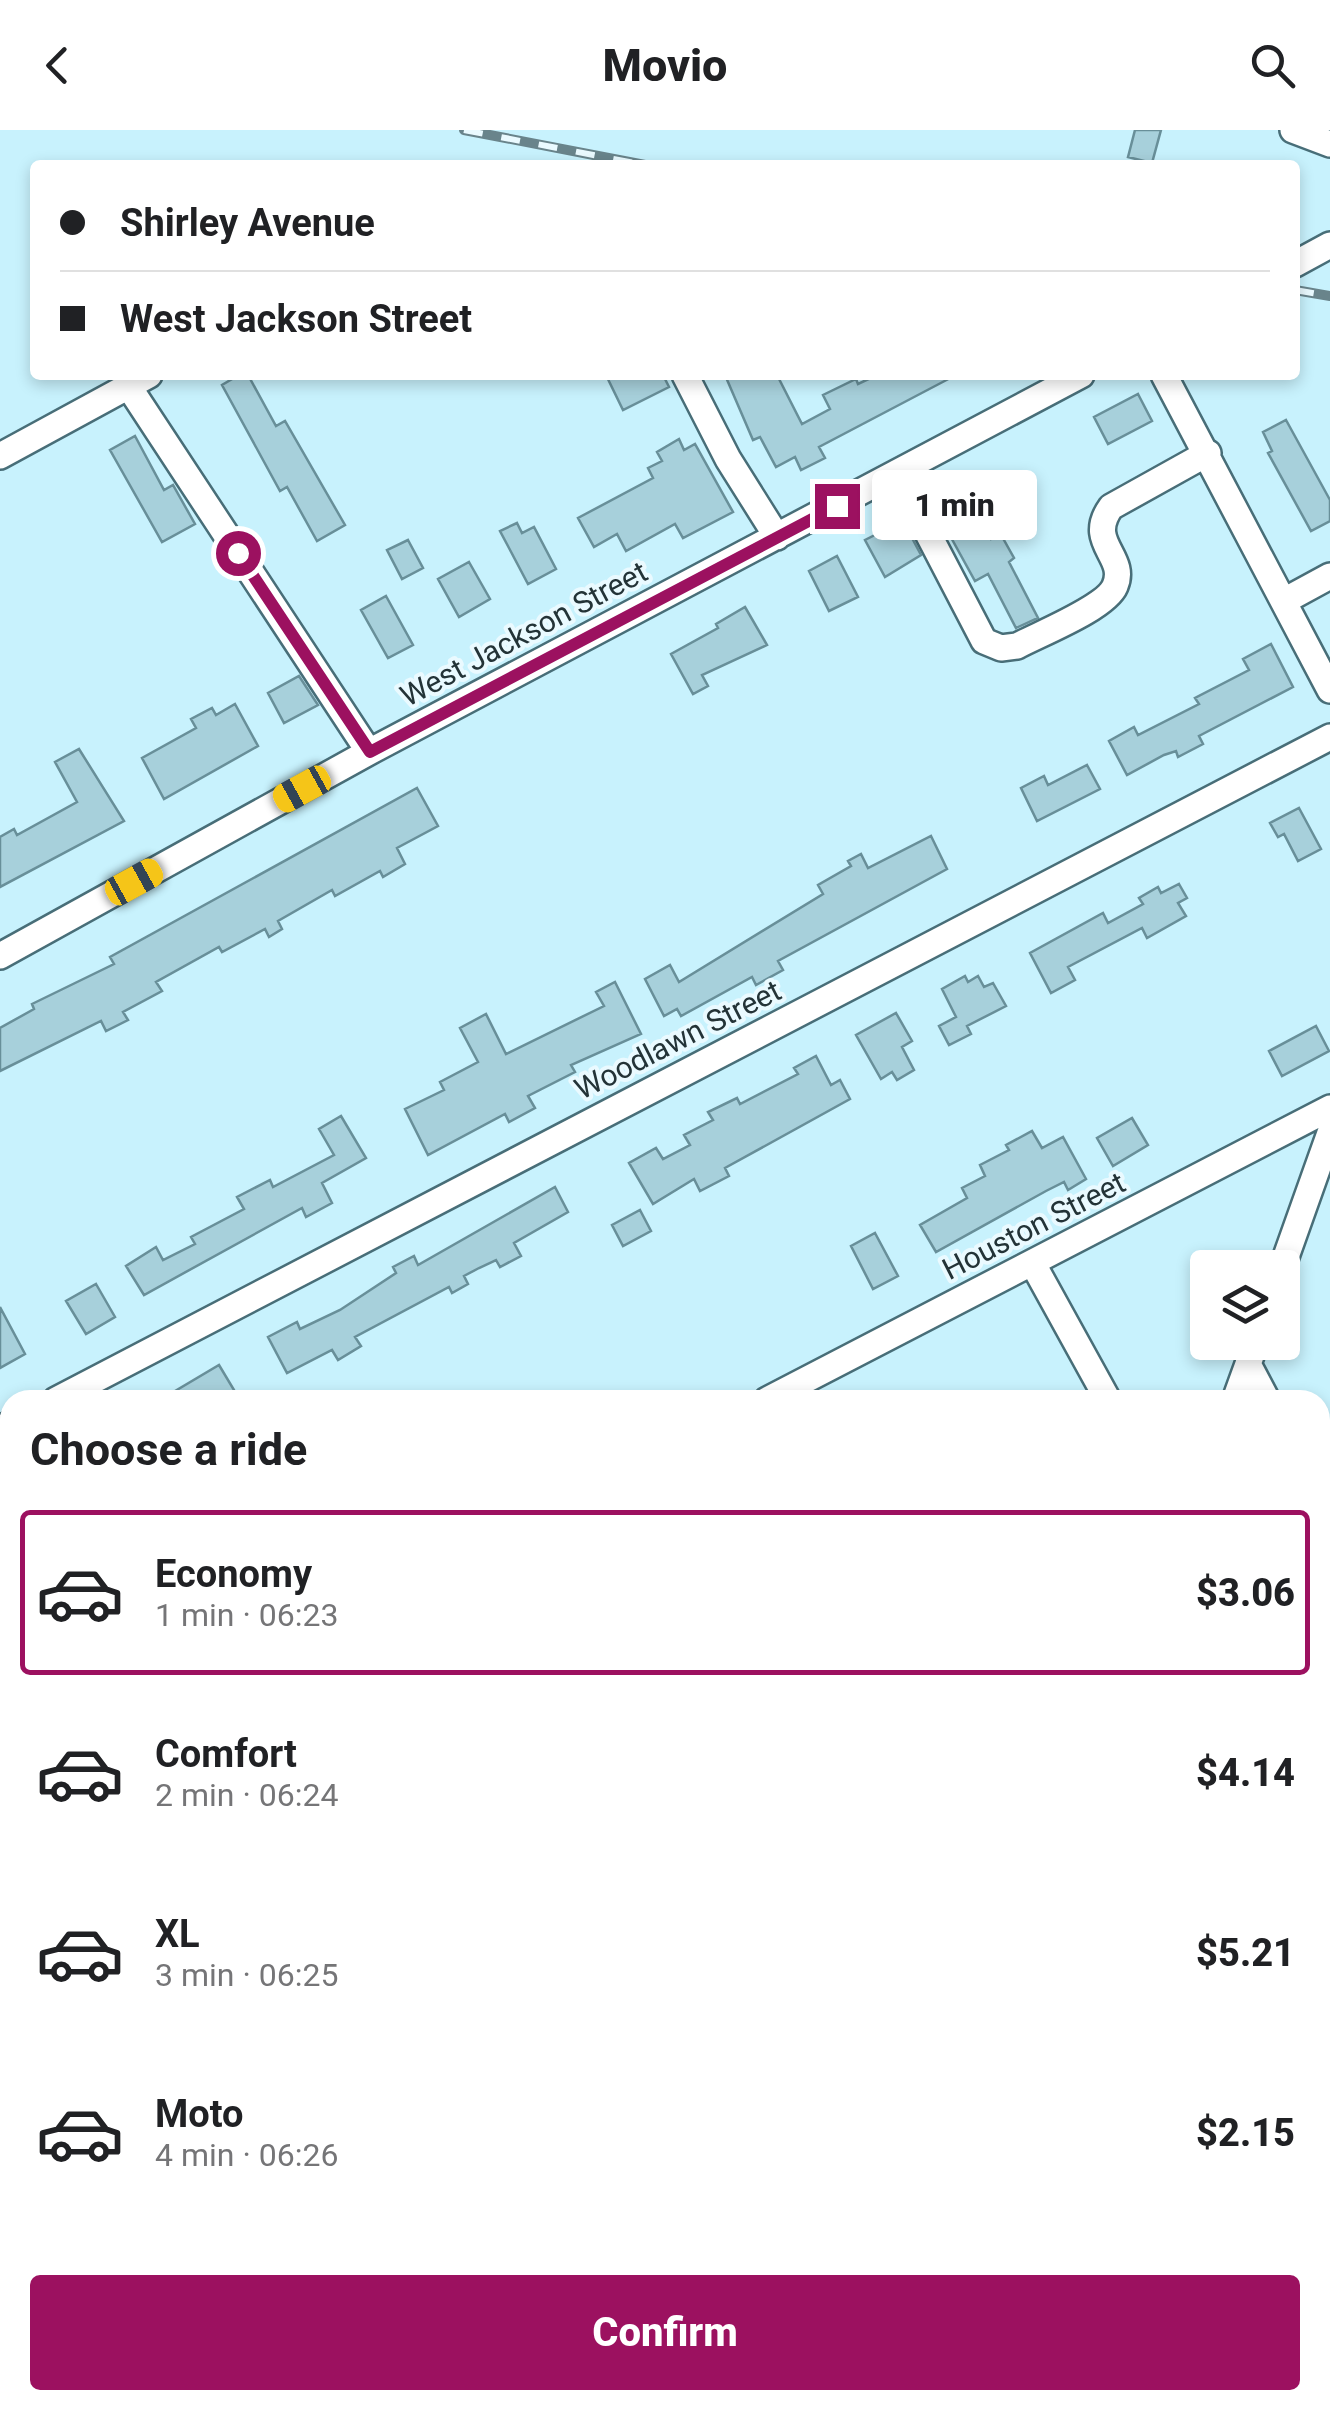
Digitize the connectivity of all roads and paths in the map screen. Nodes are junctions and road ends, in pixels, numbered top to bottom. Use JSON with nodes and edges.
{"nodes":[{"id":1,"x":1292,"y":130,"type":"edge"},
{"id":2,"x":1330,"y":144,"type":"edge"},
{"id":3,"x":1330,"y":246,"type":"edge"},
{"id":4,"x":1300,"y":261,"type":"edge"},
{"id":5,"x":688,"y":380,"type":"edge"},
{"id":6,"x":1073,"y":380,"type":"edge"},
{"id":7,"x":1167,"y":380,"type":"edge"},
{"id":8,"x":139,"y":381,"type":"edge"},
{"id":9,"x":1208,"y":453,"type":"junction"},
{"id":10,"x":0,"y":456,"type":"edge"},
{"id":11,"x":897,"y":474,"type":"junction"},
{"id":12,"x":777,"y":537,"type":"junction"},
{"id":13,"x":1330,"y":576,"type":"edge"},
{"id":14,"x":1284,"y":600,"type":"junction"},
{"id":15,"x":1330,"y":690,"type":"edge"},
{"id":16,"x":1330,"y":737,"type":"edge"},
{"id":17,"x":370,"y":752,"type":"junction"},
{"id":18,"x":0,"y":956,"type":"edge"},
{"id":19,"x":1330,"y":1108,"type":"edge"},
{"id":20,"x":1330,"y":1133,"type":"edge"},
{"id":21,"x":1288,"y":1250,"type":"edge"},
{"id":22,"x":1033,"y":1264,"type":"junction"},
{"id":23,"x":1249,"y":1360,"type":"edge"},
{"id":24,"x":1254,"y":1360,"type":"edge"},
{"id":25,"x":75,"y":1390,"type":"edge"},
{"id":26,"x":787,"y":1390,"type":"edge"},
{"id":27,"x":1102,"y":1390,"type":"edge"},
{"id":28,"x":1239,"y":1390,"type":"edge"},
{"id":29,"x":1263,"y":1390,"type":"edge"}],
"edges":[{"from":1,"to":2,"type":"street"},
{"from":3,"to":4,"type":"street"},
{"from":5,"to":12,"type":"street"},
{"from":6,"to":11,"type":"street","name":"West Jackson Street"},
{"from":7,"to":9,"type":"street"},
{"from":8,"to":10,"type":"street"},
{"from":8,"to":17,"type":"street"},
{"from":9,"to":11,"type":"street"},
{"from":9,"to":14,"type":"street"},
{"from":11,"to":12,"type":"street","name":"West Jackson Street"},
{"from":12,"to":17,"type":"street","name":"West Jackson Street"},
{"from":13,"to":14,"type":"street"},
{"from":14,"to":15,"type":"street"},
{"from":16,"to":25,"type":"street","name":"Woodlawn Street"},
{"from":17,"to":18,"type":"street","name":"West Jackson Street"},
{"from":19,"to":22,"type":"street","name":"Houston Street"},
{"from":20,"to":21,"type":"street"},
{"from":22,"to":26,"type":"street","name":"Houston Street"},
{"from":22,"to":27,"type":"street"},
{"from":23,"to":28,"type":"street"},
{"from":24,"to":29,"type":"street"}]}
